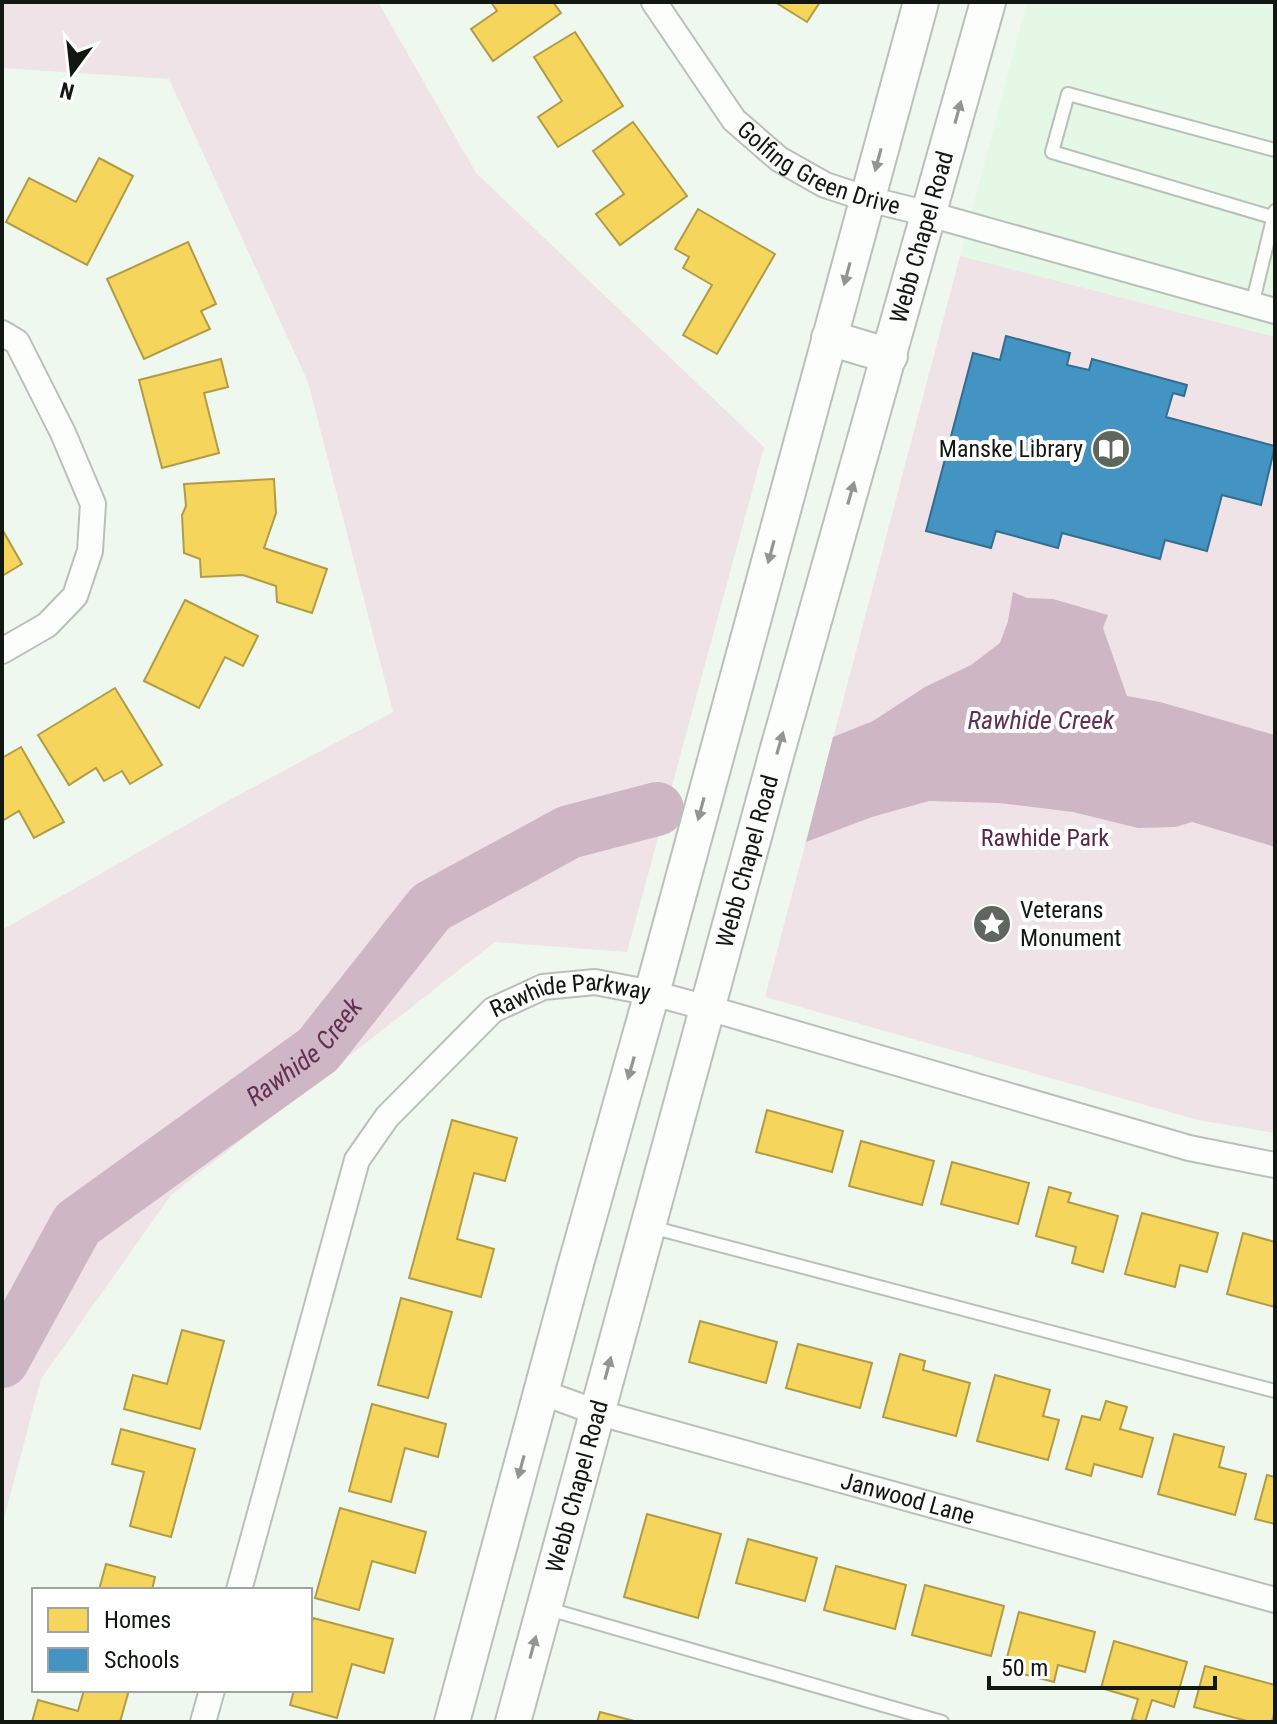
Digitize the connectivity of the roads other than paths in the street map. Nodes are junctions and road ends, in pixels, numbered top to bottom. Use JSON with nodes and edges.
{"nodes":[{"id":1,"x":654,"y":2,"type":"edge"},
{"id":2,"x":921,"y":2,"type":"edge"},
{"id":3,"x":988,"y":2,"type":"edge"},
{"id":4,"x":1275,"y":150,"type":"edge"},
{"id":5,"x":868,"y":199,"type":"junction"},
{"id":6,"x":929,"y":214,"type":"junction"},
{"id":7,"x":1275,"y":215,"type":"edge"},
{"id":8,"x":1264,"y":308,"type":"edge"},
{"id":9,"x":2,"y":333,"type":"edge"},
{"id":10,"x":829,"y":338,"type":"junction"},
{"id":11,"x":890,"y":356,"type":"junction"},
{"id":12,"x":2,"y":651,"type":"edge"},
{"id":13,"x":652,"y":993,"type":"junction"},
{"id":14,"x":708,"y":1008,"type":"junction"},
{"id":15,"x":1275,"y":1165,"type":"edge"},
{"id":16,"x":647,"y":1226,"type":"junction"},
{"id":17,"x":1275,"y":1391,"type":"edge"},
{"id":18,"x":541,"y":1392,"type":"junction"},
{"id":19,"x":596,"y":1412,"type":"junction"},
{"id":20,"x":240,"y":1588,"type":"edge"},
{"id":21,"x":1275,"y":1600,"type":"edge"},
{"id":22,"x":544,"y":1608,"type":"junction"},
{"id":23,"x":211,"y":1692,"type":"edge"},
{"id":24,"x":203,"y":1722,"type":"edge"},
{"id":25,"x":452,"y":1722,"type":"edge"},
{"id":26,"x":513,"y":1722,"type":"edge"},
{"id":27,"x":942,"y":1722,"type":"edge"}],
"edges":[{"from":1,"to":5,"type":"street","name":"Golfing Green Drive"},
{"from":2,"to":5,"type":"main road","one_way":true},
{"from":6,"to":3,"type":"main road","name":"Webb Chapel Road","one_way":true},
{"from":4,"to":7,"type":"lane"},
{"from":5,"to":6,"type":"street","name":"Golfing Green Drive"},
{"from":5,"to":10,"type":"main road","one_way":true},
{"from":6,"to":8,"type":"street","name":"Golfing Green Drive"},
{"from":6,"to":11,"type":"main road","name":"Webb Chapel Road"},
{"from":7,"to":8,"type":"lane"},
{"from":9,"to":12,"type":"street"},
{"from":10,"to":11,"type":"main road"},
{"from":10,"to":13,"type":"main road","one_way":true},
{"from":14,"to":11,"type":"main road","name":"Webb Chapel Road","one_way":true},
{"from":13,"to":14,"type":"street","name":"Rawhide Parkway"},
{"from":13,"to":18,"type":"main road","one_way":true},
{"from":13,"to":20,"type":"street","name":"Rawhide Parkway"},
{"from":14,"to":15,"type":"street","name":"Rawhide Parkway"},
{"from":14,"to":16,"type":"main road","name":"Webb Chapel Road"},
{"from":16,"to":17,"type":"lane"},
{"from":19,"to":16,"type":"main road","name":"Webb Chapel Road","one_way":true},
{"from":18,"to":19,"type":"street","name":"Janwood Lane"},
{"from":18,"to":25,"type":"main road","one_way":true},
{"from":19,"to":21,"type":"street","name":"Janwood Lane"},
{"from":19,"to":22,"type":"main road","name":"Webb Chapel Road"},
{"from":26,"to":22,"type":"main road","name":"Webb Chapel Road","one_way":true},
{"from":22,"to":27,"type":"lane"},
{"from":23,"to":24,"type":"street"}]}
